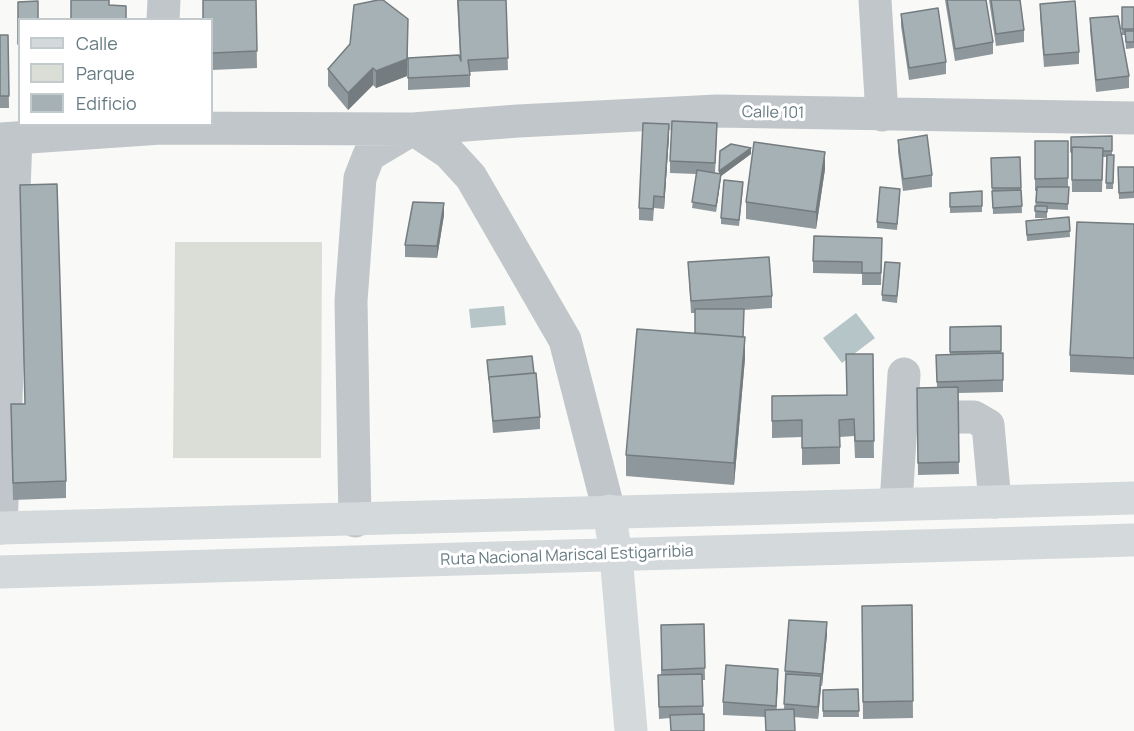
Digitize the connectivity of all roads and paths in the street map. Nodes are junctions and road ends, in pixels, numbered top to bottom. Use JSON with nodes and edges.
{"nodes":[{"id":1,"x":164,"y":0,"type":"edge"},
{"id":2,"x":875,"y":0,"type":"edge"},
{"id":3,"x":163,"y":18,"type":"edge"},
{"id":4,"x":882,"y":115,"type":"junction"},
{"id":5,"x":1134,"y":118,"type":"edge"},
{"id":6,"x":161,"y":126,"type":"edge"},
{"id":7,"x":413,"y":129,"type":"junction"},
{"id":8,"x":8,"y":139,"type":"edge"},
{"id":9,"x":904,"y":374,"type":"dead end"},
{"id":10,"x":958,"y":417,"type":"edge"},
{"id":11,"x":1134,"y":498,"type":"edge"},
{"id":12,"x":995,"y":502,"type":"junction"},
{"id":13,"x":896,"y":504,"type":"junction"},
{"id":14,"x":609,"y":511,"type":"junction"},
{"id":15,"x":355,"y":521,"type":"junction"},
{"id":16,"x":1,"y":528,"type":"edge"},
{"id":17,"x":1134,"y":540,"type":"edge"},
{"id":18,"x":616,"y":555,"type":"junction"},
{"id":19,"x":0,"y":572,"type":"edge"},
{"id":20,"x":631,"y":731,"type":"edge"}],
"edges":[{"from":1,"to":3,"type":"street"},
{"from":2,"to":4,"type":"street"},
{"from":4,"to":5,"type":"street","name":"Calle 101"},
{"from":4,"to":7,"type":"street","name":"Calle 101"},
{"from":6,"to":7,"type":"street","name":"Calle 101"},
{"from":6,"to":8,"type":"street","name":"Calle 101"},
{"from":7,"to":14,"type":"street"},
{"from":7,"to":15,"type":"street"},
{"from":8,"to":16,"type":"street"},
{"from":9,"to":13,"type":"street"},
{"from":10,"to":12,"type":"street"},
{"from":11,"to":12,"type":"main road"},
{"from":12,"to":13,"type":"main road"},
{"from":13,"to":14,"type":"main road"},
{"from":14,"to":15,"type":"main road"},
{"from":14,"to":18,"type":"main road"},
{"from":15,"to":16,"type":"main road"},
{"from":17,"to":18,"type":"main road","name":"Ruta Nacional Mariscal Estigarribia"},
{"from":18,"to":19,"type":"main road","name":"Ruta Nacional Mariscal Estigarribia"},
{"from":18,"to":20,"type":"main road"}]}
